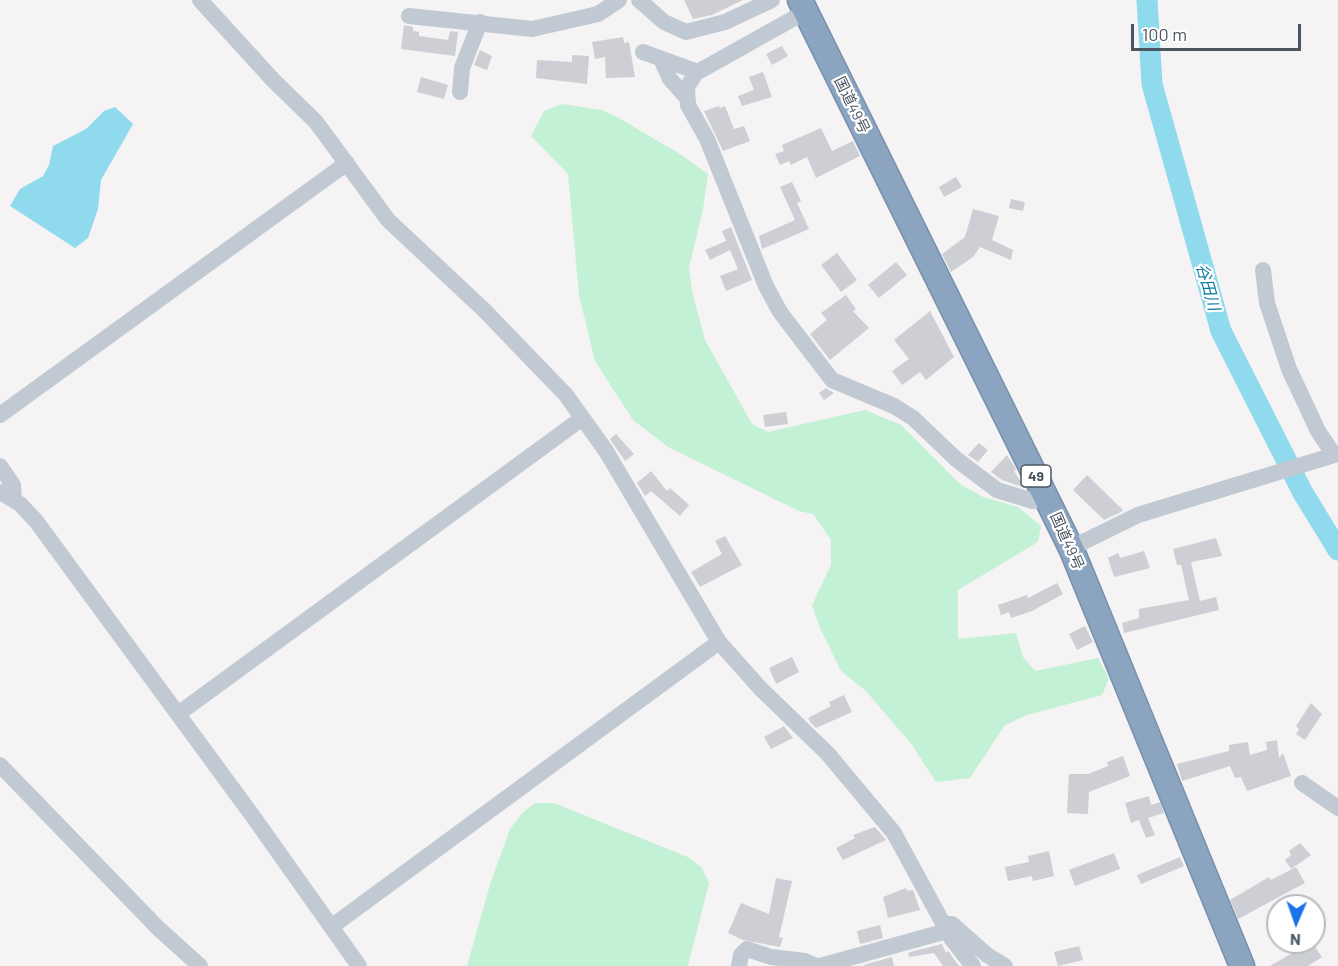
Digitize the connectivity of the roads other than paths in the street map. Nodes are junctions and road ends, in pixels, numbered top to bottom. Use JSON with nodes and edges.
{"nodes":[{"id":1,"x":200,"y":0,"type":"edge"},
{"id":2,"x":619,"y":0,"type":"edge"},
{"id":3,"x":639,"y":0,"type":"edge"},
{"id":4,"x":772,"y":0,"type":"edge"},
{"id":5,"x":802,"y":6,"type":"edge"},
{"id":6,"x":409,"y":16,"type":"dead end"},
{"id":7,"x":480,"y":22,"type":"junction"},
{"id":8,"x":643,"y":52,"type":"dead end"},
{"id":9,"x":661,"y":59,"type":"junction"},
{"id":10,"x":698,"y":72,"type":"junction"},
{"id":11,"x":460,"y":92,"type":"dead end"},
{"id":12,"x":687,"y":98,"type":"junction"},
{"id":13,"x":347,"y":163,"type":"junction"},
{"id":14,"x":1263,"y":270,"type":"dead end"},
{"id":15,"x":0,"y":415,"type":"edge"},
{"id":16,"x":581,"y":419,"type":"junction"},
{"id":17,"x":1334,"y":455,"type":"edge"},
{"id":18,"x":0,"y":466,"type":"edge"},
{"id":19,"x":7,"y":496,"type":"edge"},
{"id":20,"x":1047,"y":497,"type":"junction"},
{"id":21,"x":1071,"y":548,"type":"junction"},
{"id":22,"x":719,"y":642,"type":"junction"},
{"id":23,"x":178,"y":714,"type":"junction"},
{"id":24,"x":0,"y":765,"type":"edge"},
{"id":25,"x":1302,"y":783,"type":"dead end"},
{"id":26,"x":1338,"y":808,"type":"edge"},
{"id":27,"x":331,"y":927,"type":"junction"},
{"id":28,"x":945,"y":928,"type":"junction"},
{"id":29,"x":200,"y":966,"type":"edge"},
{"id":30,"x":359,"y":966,"type":"edge"},
{"id":31,"x":739,"y":966,"type":"edge"},
{"id":32,"x":816,"y":966,"type":"edge"},
{"id":33,"x":820,"y":966,"type":"edge"},
{"id":34,"x":973,"y":966,"type":"edge"},
{"id":35,"x":1005,"y":966,"type":"edge"},
{"id":36,"x":1242,"y":966,"type":"edge"}],
"edges":[{"from":1,"to":13,"type":"street"},
{"from":2,"to":7,"type":"street"},
{"from":3,"to":4,"type":"street"},
{"from":5,"to":10,"type":"street"},
{"from":5,"to":20,"type":"highway","name":"国道49号","number":"49"},
{"from":6,"to":7,"type":"street"},
{"from":7,"to":11,"type":"street"},
{"from":8,"to":9,"type":"street"},
{"from":9,"to":10,"type":"street"},
{"from":9,"to":12,"type":"street"},
{"from":10,"to":12,"type":"street"},
{"from":12,"to":20,"type":"street"},
{"from":13,"to":15,"type":"street"},
{"from":13,"to":16,"type":"street"},
{"from":14,"to":17,"type":"street"},
{"from":16,"to":22,"type":"street"},
{"from":16,"to":23,"type":"street"},
{"from":17,"to":21,"type":"street"},
{"from":18,"to":19,"type":"street"},
{"from":19,"to":23,"type":"street"},
{"from":20,"to":21,"type":"highway","name":"国道49号","number":"49"},
{"from":21,"to":36,"type":"highway","name":"国道49号","number":"49"},
{"from":22,"to":27,"type":"street"},
{"from":22,"to":28,"type":"street"},
{"from":23,"to":27,"type":"street"},
{"from":24,"to":29,"type":"street"},
{"from":25,"to":26,"type":"street"},
{"from":27,"to":30,"type":"street"},
{"from":28,"to":33,"type":"street"},
{"from":28,"to":34,"type":"street"},
{"from":28,"to":35,"type":"street"},
{"from":31,"to":32,"type":"street"}]}
